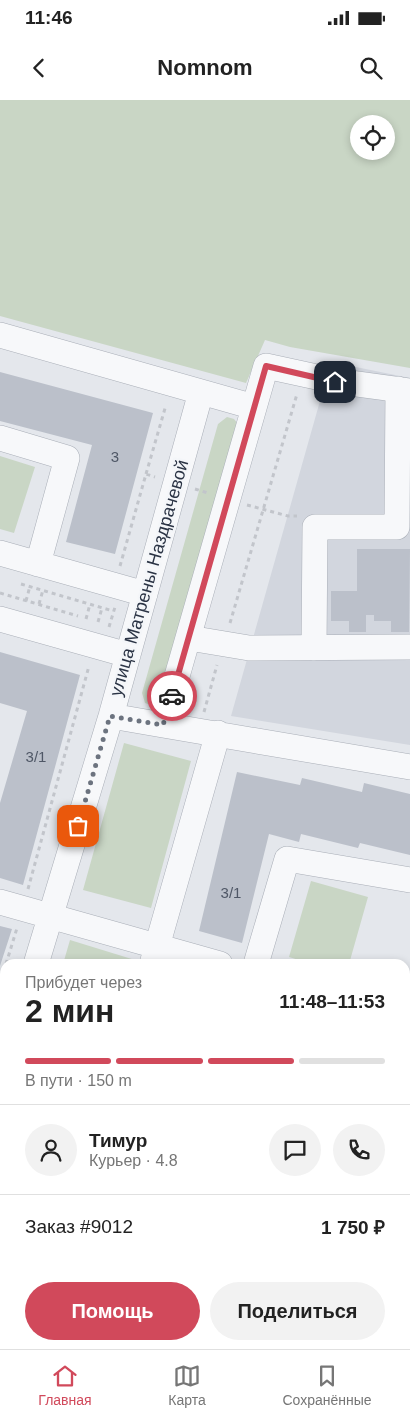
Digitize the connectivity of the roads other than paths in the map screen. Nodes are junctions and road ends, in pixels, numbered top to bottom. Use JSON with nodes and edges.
{"nodes":[{"id":1,"x":0,"y":335,"type":"edge"},
{"id":2,"x":404,"y":390,"type":"edge"},
{"id":3,"x":201,"y":392,"type":"junction"},
{"id":4,"x":254,"y":407,"type":"junction"},
{"id":5,"x":0,"y":438,"type":"edge"},
{"id":6,"x":0,"y":553,"type":"edge"},
{"id":7,"x":34,"y":575,"type":"junction"},
{"id":8,"x":145,"y":594,"type":"junction"},
{"id":9,"x":0,"y":619,"type":"edge"},
{"id":10,"x":189,"y":638,"type":"junction"},
{"id":11,"x":410,"y":647,"type":"edge"},
{"id":12,"x":314,"y":648,"type":"junction"},
{"id":13,"x":128,"y":655,"type":"junction"},
{"id":14,"x":110,"y":716,"type":"junction"},
{"id":15,"x":163,"y":725,"type":"junction"},
{"id":16,"x":210,"y":725,"type":"junction"},
{"id":17,"x":410,"y":767,"type":"edge"},
{"id":18,"x":410,"y":880,"type":"edge"},
{"id":19,"x":0,"y":902,"type":"edge"},
{"id":20,"x":50,"y":917,"type":"junction"},
{"id":21,"x":154,"y":955,"type":"edge"},
{"id":22,"x":37,"y":959,"type":"edge"},
{"id":23,"x":183,"y":959,"type":"edge"},
{"id":24,"x":257,"y":959,"type":"edge"}],
"edges":[{"from":1,"to":3,"type":"street"},
{"from":2,"to":4,"type":"street"},
{"from":2,"to":12,"type":"street"},
{"from":3,"to":4,"type":"street"},
{"from":3,"to":8,"type":"street","name":"улица Матрены Наздрачевой"},
{"from":4,"to":10,"type":"street"},
{"from":5,"to":7,"type":"street"},
{"from":6,"to":7,"type":"street"},
{"from":7,"to":8,"type":"street"},
{"from":8,"to":13,"type":"street","name":"улица Матрены Наздрачевой"},
{"from":9,"to":13,"type":"street"},
{"from":10,"to":12,"type":"street"},
{"from":10,"to":15,"type":"street"},
{"from":11,"to":12,"type":"street"},
{"from":13,"to":14,"type":"street","name":"улица Матрены Наздрачевой"},
{"from":14,"to":15,"type":"street"},
{"from":14,"to":20,"type":"street","name":"улица Матрены Наздрачевой"},
{"from":15,"to":16,"type":"street"},
{"from":16,"to":17,"type":"street"},
{"from":16,"to":21,"type":"street"},
{"from":18,"to":24,"type":"street"},
{"from":19,"to":20,"type":"street"},
{"from":20,"to":21,"type":"street"},
{"from":20,"to":22,"type":"street","name":"улица Матрены Наздрачевой"},
{"from":21,"to":23,"type":"street"}]}
